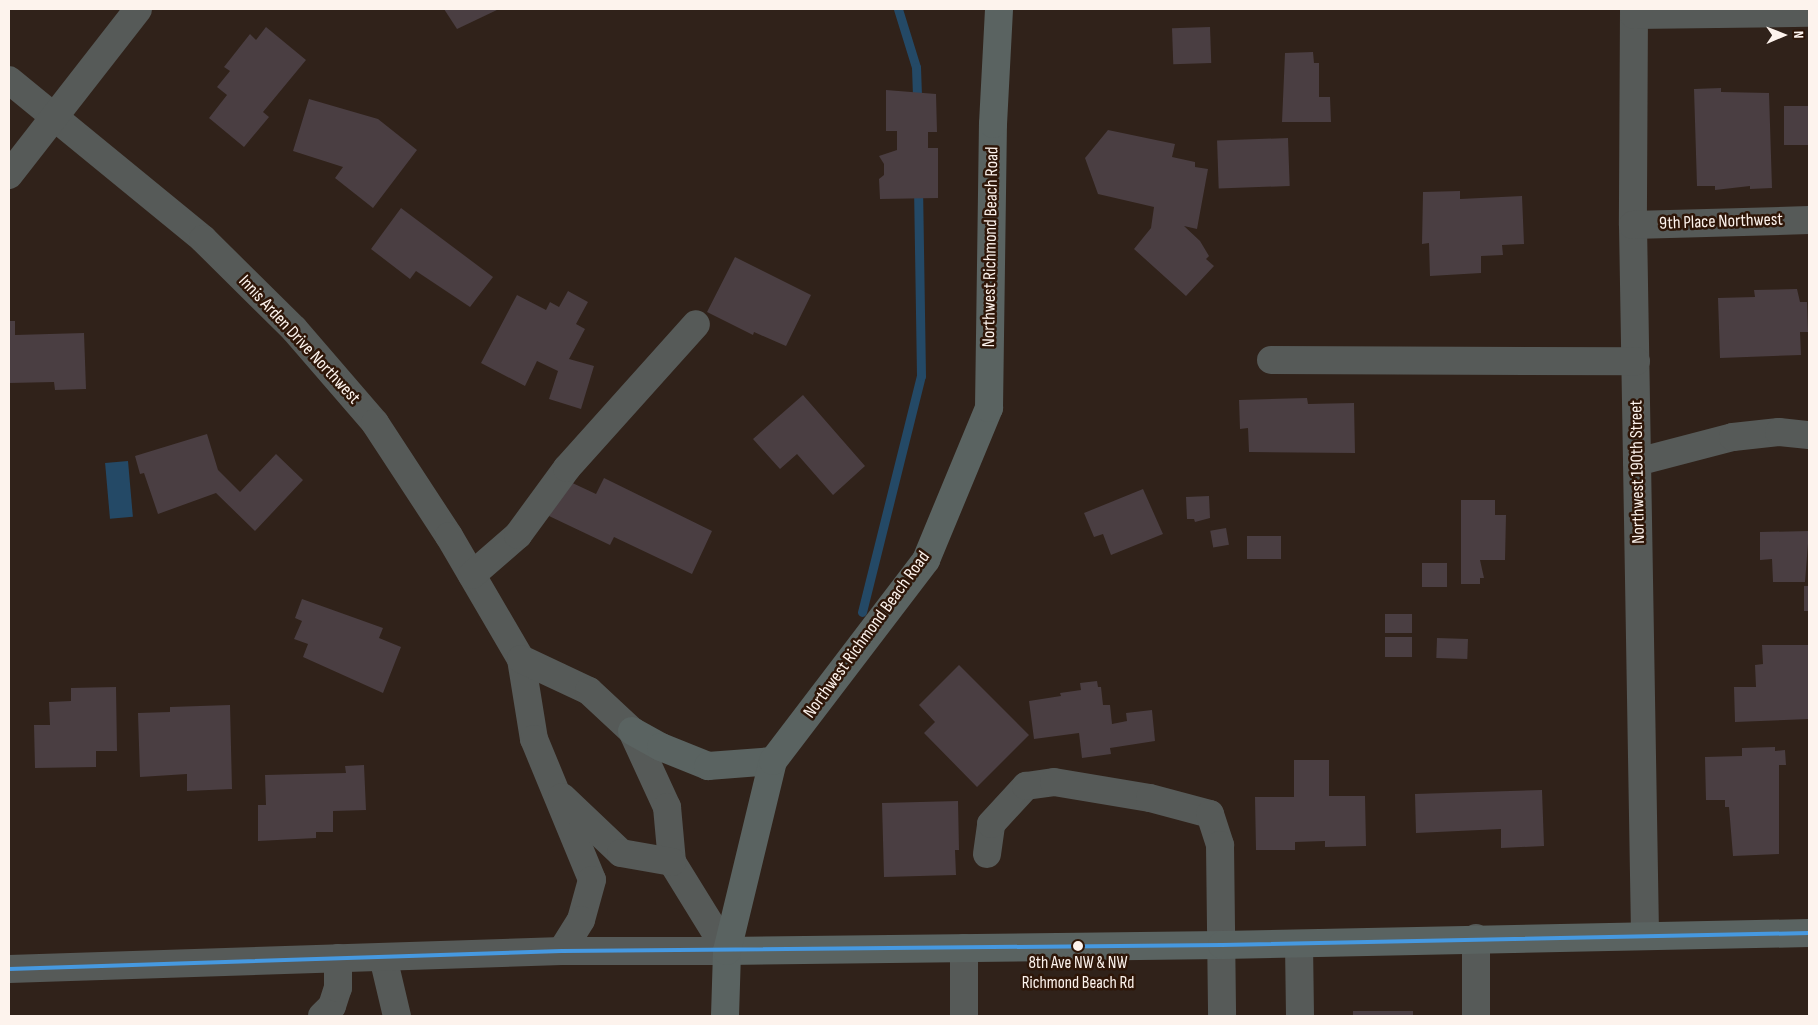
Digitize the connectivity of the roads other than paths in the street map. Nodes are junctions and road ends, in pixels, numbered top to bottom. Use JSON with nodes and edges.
{"nodes":[{"id":1,"x":138,"y":9,"type":"edge"},
{"id":2,"x":999,"y":9,"type":"edge"},
{"id":3,"x":1634,"y":12,"type":"edge"},
{"id":4,"x":1809,"y":13,"type":"edge"},
{"id":5,"x":9,"y":80,"type":"edge"},
{"id":6,"x":56,"y":116,"type":"junction"},
{"id":7,"x":9,"y":175,"type":"edge"},
{"id":8,"x":1809,"y":220,"type":"edge"},
{"id":9,"x":1633,"y":225,"type":"junction"},
{"id":10,"x":696,"y":324,"type":"dead end"},
{"id":11,"x":1271,"y":360,"type":"dead end"},
{"id":12,"x":1636,"y":361,"type":"junction"},
{"id":13,"x":1809,"y":435,"type":"edge"},
{"id":14,"x":1637,"y":462,"type":"junction"},
{"id":15,"x":472,"y":575,"type":"junction"},
{"id":16,"x":521,"y":659,"type":"junction"},
{"id":17,"x":632,"y":731,"type":"junction"},
{"id":18,"x":773,"y":762,"type":"junction"},
{"id":19,"x":555,"y":790,"type":"junction"},
{"id":20,"x":988,"y":854,"type":"dead end"},
{"id":21,"x":672,"y":862,"type":"junction"},
{"id":22,"x":1809,"y":933,"type":"edge"},
{"id":23,"x":1645,"y":935,"type":"junction"},
{"id":24,"x":1476,"y":938,"type":"junction"},
{"id":25,"x":1299,"y":944,"type":"junction"},
{"id":26,"x":1222,"y":945,"type":"junction"},
{"id":27,"x":964,"y":948,"type":"junction"},
{"id":28,"x":562,"y":951,"type":"junction"},
{"id":29,"x":727,"y":951,"type":"junction"},
{"id":30,"x":383,"y":957,"type":"junction"},
{"id":31,"x":338,"y":958,"type":"junction"},
{"id":32,"x":9,"y":969,"type":"edge"},
{"id":33,"x":322,"y":1016,"type":"edge"},
{"id":34,"x":396,"y":1016,"type":"edge"},
{"id":35,"x":725,"y":1016,"type":"edge"},
{"id":36,"x":964,"y":1016,"type":"edge"},
{"id":37,"x":1222,"y":1016,"type":"edge"},
{"id":38,"x":1300,"y":1016,"type":"edge"},
{"id":39,"x":1476,"y":1016,"type":"edge"}],
"edges":[{"from":1,"to":6,"type":"street"},
{"from":2,"to":18,"type":"main road","name":"Northwest Richmond Beach Road"},
{"from":3,"to":4,"type":"street"},
{"from":3,"to":9,"type":"street","name":"Northwest 190th Street"},
{"from":5,"to":6,"type":"street","name":"Innis Arden Drive Northwest"},
{"from":6,"to":7,"type":"street"},
{"from":6,"to":15,"type":"street","name":"Innis Arden Drive Northwest"},
{"from":8,"to":9,"type":"street","name":"9th Place Northwest"},
{"from":9,"to":12,"type":"street","name":"Northwest 190th Street"},
{"from":10,"to":15,"type":"street"},
{"from":11,"to":12,"type":"street"},
{"from":12,"to":14,"type":"street","name":"Northwest 190th Street"},
{"from":13,"to":14,"type":"street"},
{"from":14,"to":23,"type":"street","name":"Northwest 190th Street"},
{"from":15,"to":16,"type":"street","name":"Innis Arden Drive Northwest"},
{"from":16,"to":17,"type":"street"},
{"from":16,"to":19,"type":"street","name":"Innis Arden Drive Northwest"},
{"from":17,"to":18,"type":"main road"},
{"from":17,"to":21,"type":"street"},
{"from":18,"to":29,"type":"main road","name":"Northwest Richmond Beach Road"},
{"from":19,"to":21,"type":"street","name":"Innis Arden Drive Northwest"},
{"from":19,"to":28,"type":"street"},
{"from":20,"to":26,"type":"street"},
{"from":21,"to":29,"type":"street"},
{"from":22,"to":23,"type":"main road"},
{"from":23,"to":24,"type":"main road"},
{"from":24,"to":25,"type":"main road"},
{"from":24,"to":39,"type":"street"},
{"from":25,"to":26,"type":"main road"},
{"from":25,"to":38,"type":"street"},
{"from":26,"to":27,"type":"main road"},
{"from":26,"to":37,"type":"street"},
{"from":27,"to":29,"type":"main road"},
{"from":27,"to":36,"type":"street"},
{"from":28,"to":29,"type":"street"},
{"from":28,"to":30,"type":"street"},
{"from":29,"to":35,"type":"main road","name":"Northwest Richmond Beach Road"},
{"from":30,"to":31,"type":"street"},
{"from":30,"to":34,"type":"street"},
{"from":31,"to":32,"type":"street"},
{"from":31,"to":33,"type":"street"}]}
